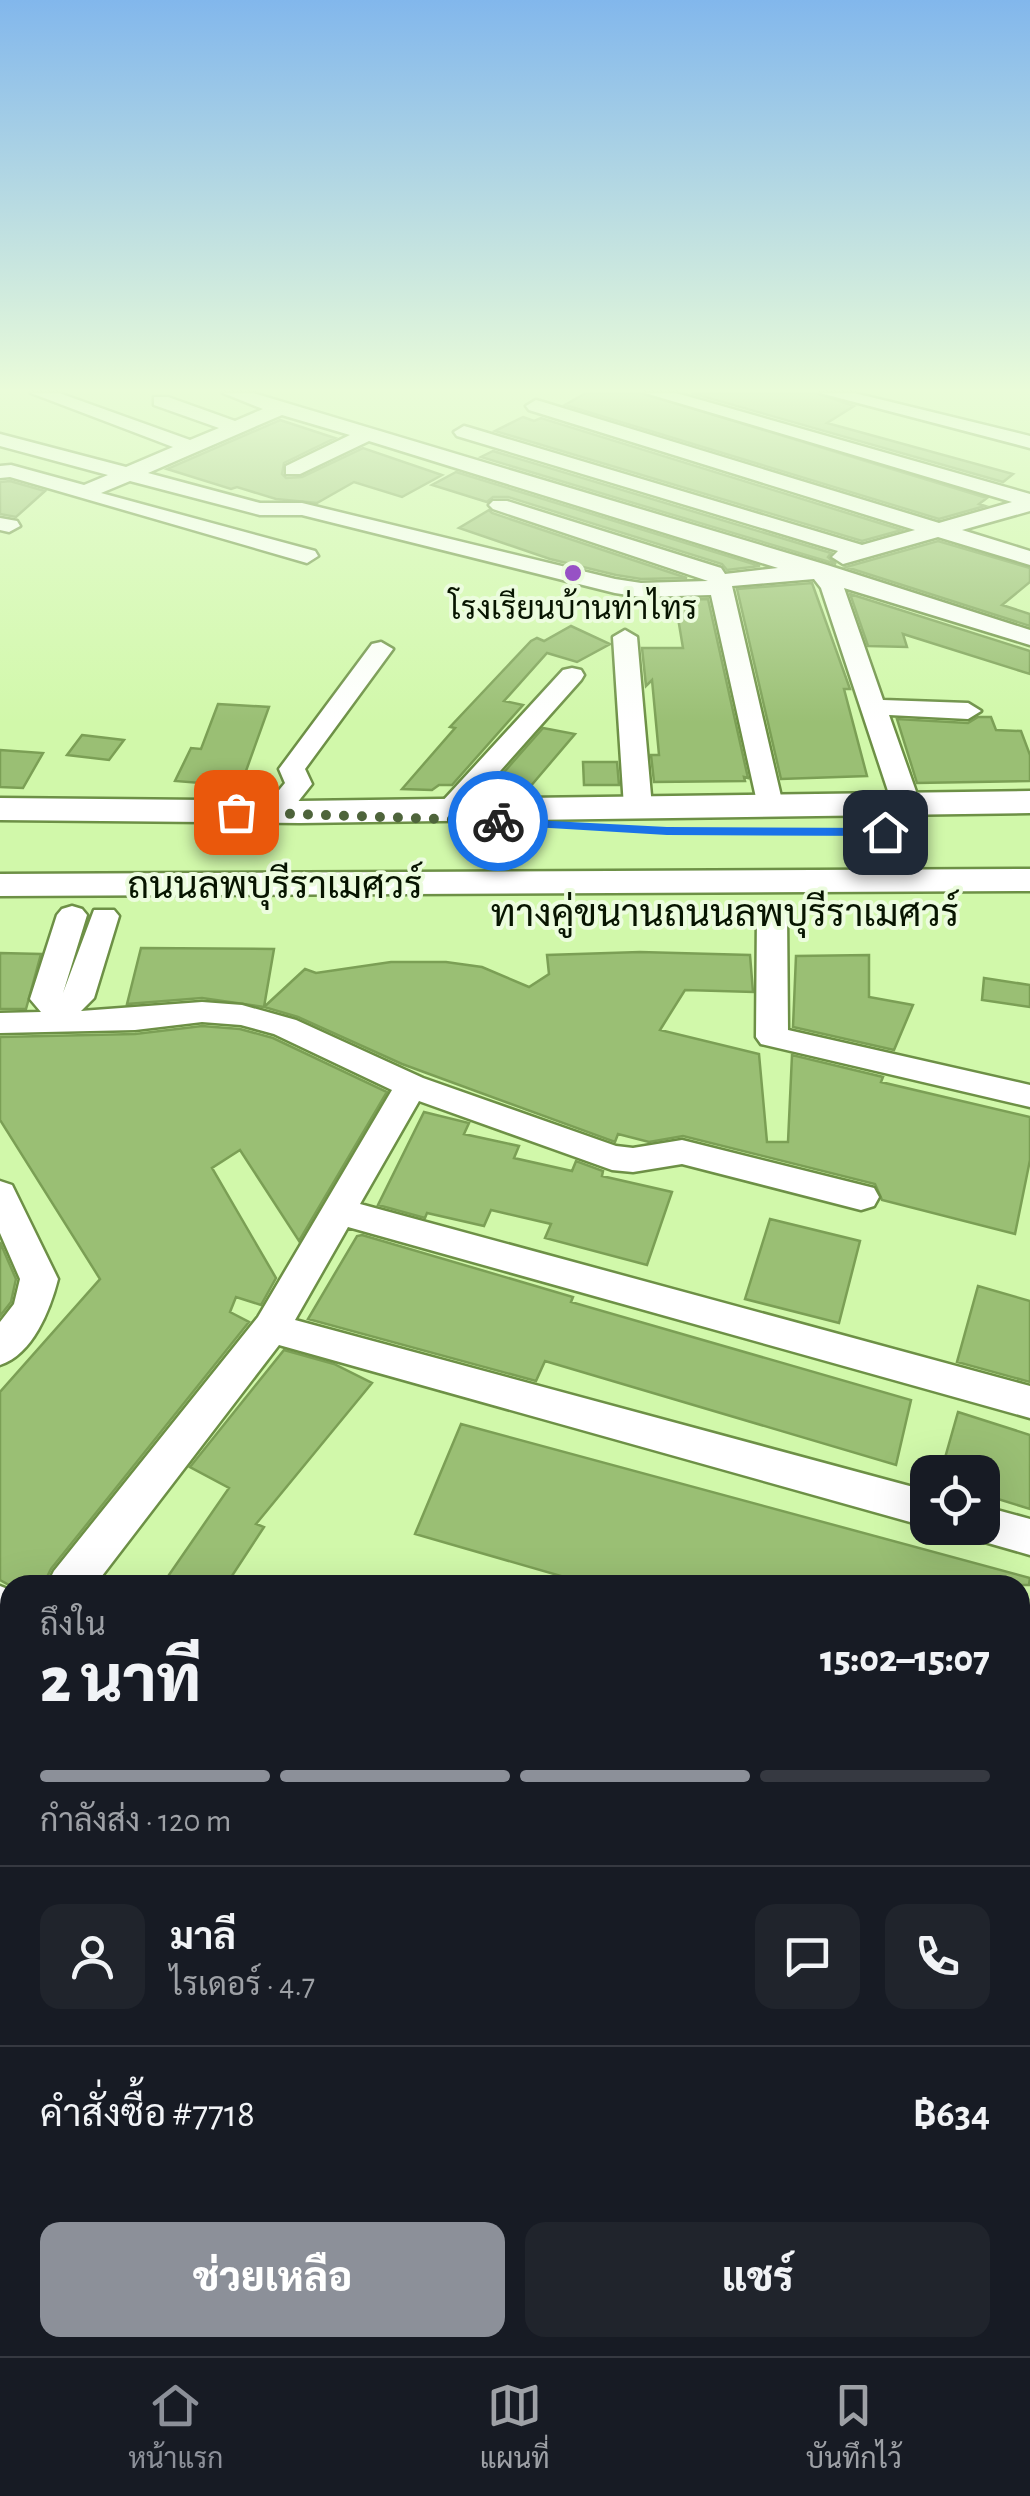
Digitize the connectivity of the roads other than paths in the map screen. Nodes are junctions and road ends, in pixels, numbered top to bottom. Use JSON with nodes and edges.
{"nodes":[{"id":1,"x":114,"y":503,"type":"edge"},
{"id":2,"x":241,"y":503,"type":"edge"},
{"id":3,"x":597,"y":503,"type":"edge"},
{"id":4,"x":607,"y":503,"type":"edge"},
{"id":5,"x":698,"y":503,"type":"edge"},
{"id":6,"x":844,"y":503,"type":"edge"},
{"id":7,"x":1027,"y":503,"type":"edge"},
{"id":8,"x":604,"y":505,"type":"junction"},
{"id":9,"x":500,"y":506,"type":"dead end"},
{"id":10,"x":988,"y":516,"type":"junction"},
{"id":11,"x":570,"y":528,"type":"junction"},
{"id":12,"x":941,"y":530,"type":"junction"},
{"id":13,"x":1030,"y":530,"type":"edge"},
{"id":14,"x":863,"y":552,"type":"junction"},
{"id":15,"x":307,"y":556,"type":"dead end"},
{"id":16,"x":1030,"y":558,"type":"edge"},
{"id":17,"x":819,"y":570,"type":"junction"},
{"id":18,"x":719,"y":584,"type":"junction"},
{"id":19,"x":624,"y":637,"type":"dead end"},
{"id":20,"x":1030,"y":638,"type":"edge"},
{"id":21,"x":382,"y":650,"type":"dead end"},
{"id":22,"x":572,"y":675,"type":"dead end"},
{"id":23,"x":874,"y":707,"type":"junction"},
{"id":24,"x":968,"y":710,"type":"dead end"},
{"id":25,"x":1030,"y":802,"type":"edge"},
{"id":26,"x":906,"y":803,"type":"junction"},
{"id":27,"x":769,"y":805,"type":"junction"},
{"id":28,"x":638,"y":807,"type":"junction"},
{"id":29,"x":0,"y":809,"type":"edge"},
{"id":30,"x":450,"y":810,"type":"junction"},
{"id":31,"x":288,"y":812,"type":"junction"},
{"id":32,"x":667,"y":831,"type":"junction"},
{"id":33,"x":1030,"y":832,"type":"edge"},
{"id":34,"x":0,"y":839,"type":"edge"},
{"id":35,"x":1030,"y":880,"type":"edge"},
{"id":36,"x":0,"y":885,"type":"edge"},
{"id":37,"x":781,"y":898,"type":"junction"},
{"id":38,"x":1030,"y":912,"type":"edge"},
{"id":39,"x":0,"y":916,"type":"edge"},
{"id":40,"x":88,"y":916,"type":"junction"},
{"id":41,"x":58,"y":1016,"type":"junction"},
{"id":42,"x":0,"y":1024,"type":"edge"},
{"id":43,"x":411,"y":1086,"type":"junction"},
{"id":44,"x":1030,"y":1096,"type":"edge"},
{"id":45,"x":0,"y":1194,"type":"edge"},
{"id":46,"x":861,"y":1197,"type":"dead end"},
{"id":47,"x":340,"y":1212,"type":"junction"},
{"id":48,"x":271,"y":1328,"type":"junction"},
{"id":49,"x":0,"y":1350,"type":"edge"},
{"id":50,"x":1030,"y":1402,"type":"edge"},
{"id":51,"x":910,"y":1504,"type":"edge"},
{"id":52,"x":1000,"y":1529,"type":"edge"},
{"id":53,"x":1030,"y":1537,"type":"edge"},
{"id":54,"x":77,"y":1575,"type":"edge"}],
"edges":[{"from":1,"to":15,"type":"street"},
{"from":2,"to":18,"type":"street"},
{"from":3,"to":8,"type":"street"},
{"from":4,"to":8,"type":"street"},
{"from":5,"to":14,"type":"street"},
{"from":6,"to":12,"type":"street"},
{"from":7,"to":10,"type":"street"},
{"from":8,"to":11,"type":"street"},
{"from":8,"to":17,"type":"street"},
{"from":9,"to":11,"type":"street"},
{"from":10,"to":12,"type":"street"},
{"from":10,"to":13,"type":"street"},
{"from":11,"to":18,"type":"street"},
{"from":12,"to":14,"type":"street"},
{"from":12,"to":16,"type":"street"},
{"from":14,"to":17,"type":"street"},
{"from":17,"to":18,"type":"street"},
{"from":17,"to":20,"type":"street"},
{"from":17,"to":23,"type":"street"},
{"from":18,"to":27,"type":"street"},
{"from":19,"to":28,"type":"street"},
{"from":21,"to":31,"type":"street"},
{"from":22,"to":30,"type":"street"},
{"from":23,"to":24,"type":"street"},
{"from":23,"to":26,"type":"street"},
{"from":25,"to":26,"type":"main road"},
{"from":26,"to":27,"type":"main road"},
{"from":27,"to":28,"type":"main road"},
{"from":28,"to":30,"type":"main road"},
{"from":29,"to":31,"type":"main road"},
{"from":30,"to":31,"type":"main road"},
{"from":31,"to":32,"type":"main road"},
{"from":32,"to":33,"type":"main road","name":"ถนนลพบุรีราเมศวร์"},
{"from":32,"to":34,"type":"main road","name":"ถนนลพบุรีราเมศวร์"},
{"from":35,"to":37,"type":"main road","name":"ถนนลพบุรีราเมศวร์"},
{"from":36,"to":37,"type":"main road","name":"ถนนลพบุรีราเมศวร์"},
{"from":37,"to":38,"type":"main road","name":"ทางคู่ขนานถนนลพบุรีราเมศวร์"},
{"from":37,"to":40,"type":"main road","name":"ทางคู่ขนานถนนลพบุรีราเมศวร์"},
{"from":37,"to":44,"type":"street"},
{"from":39,"to":40,"type":"main road","name":"ทางคู่ขนานถนนลพบุรีราเมศวร์"},
{"from":40,"to":41,"type":"street"},
{"from":41,"to":42,"type":"street"},
{"from":41,"to":43,"type":"street"},
{"from":43,"to":46,"type":"street"},
{"from":43,"to":47,"type":"street"},
{"from":45,"to":49,"type":"street"},
{"from":47,"to":48,"type":"street"},
{"from":47,"to":50,"type":"street"},
{"from":48,"to":51,"type":"street"},
{"from":48,"to":54,"type":"street"},
{"from":52,"to":53,"type":"street"}]}
